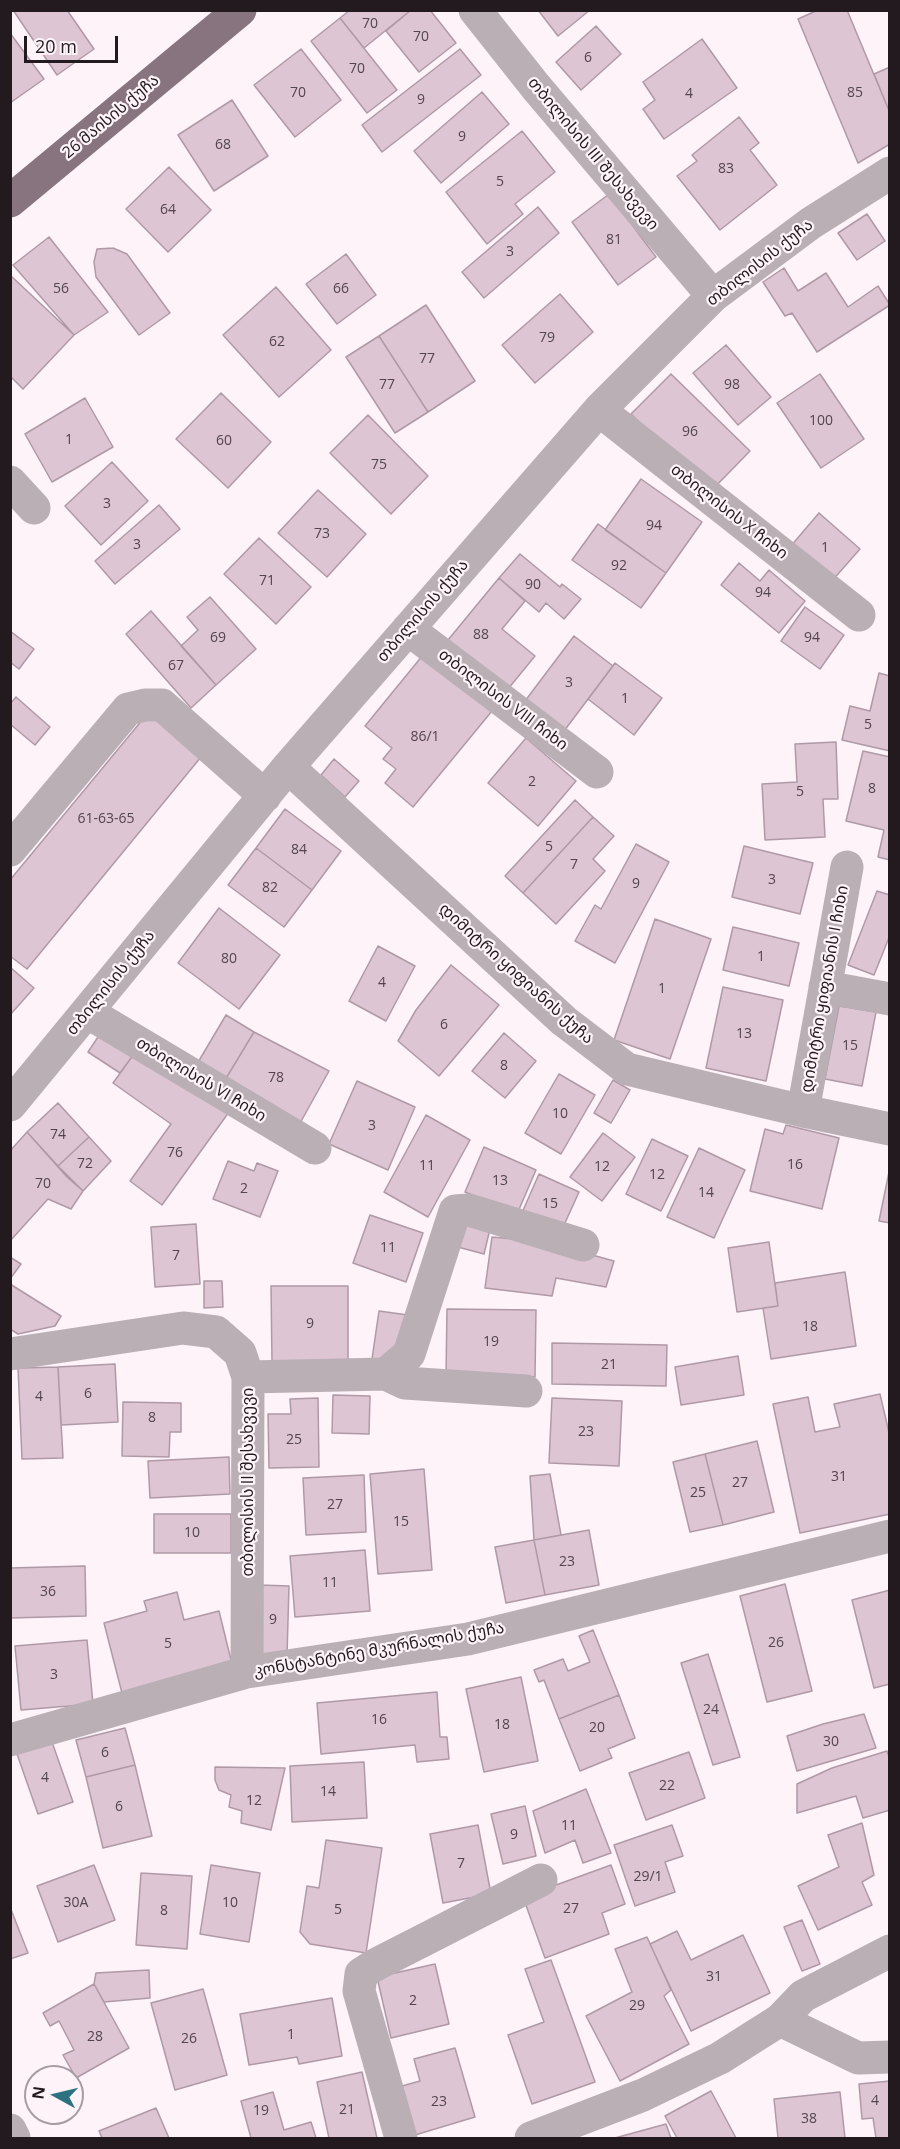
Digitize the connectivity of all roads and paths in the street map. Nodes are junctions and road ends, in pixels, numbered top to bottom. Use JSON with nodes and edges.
{"nodes":[{"id":1,"x":240,"y":10,"type":"edge"},
{"id":2,"x":475,"y":10,"type":"edge"},
{"id":3,"x":890,"y":173,"type":"edge"},
{"id":4,"x":10,"y":201,"type":"edge"},
{"id":5,"x":713,"y":296,"type":"junction"},
{"id":6,"x":599,"y":410,"type":"junction"},
{"id":7,"x":10,"y":482,"type":"edge"},
{"id":8,"x":34,"y":508,"type":"dead end"},
{"id":9,"x":860,"y":615,"type":"dead end"},
{"id":10,"x":408,"y":629,"type":"junction"},
{"id":11,"x":288,"y":767,"type":"junction"},
{"id":12,"x":597,"y":772,"type":"dead end"},
{"id":13,"x":265,"y":796,"type":"junction"},
{"id":14,"x":10,"y":850,"type":"edge"},
{"id":15,"x":847,"y":867,"type":"dead end"},
{"id":16,"x":825,"y":987,"type":"junction"},
{"id":17,"x":890,"y":999,"type":"edge"},
{"id":18,"x":87,"y":1012,"type":"junction"},
{"id":19,"x":10,"y":1105,"type":"edge"},
{"id":20,"x":803,"y":1111,"type":"junction"},
{"id":21,"x":890,"y":1129,"type":"edge"},
{"id":22,"x":315,"y":1148,"type":"dead end"},
{"id":23,"x":583,"y":1245,"type":"dead end"},
{"id":24,"x":10,"y":1354,"type":"edge"},
{"id":25,"x":386,"y":1374,"type":"junction"},
{"id":26,"x":248,"y":1377,"type":"junction"},
{"id":27,"x":526,"y":1391,"type":"dead end"},
{"id":28,"x":890,"y":1536,"type":"edge"},
{"id":29,"x":247,"y":1672,"type":"junction"},
{"id":30,"x":10,"y":1740,"type":"edge"},
{"id":31,"x":541,"y":1881,"type":"dead end"},
{"id":32,"x":890,"y":1951,"type":"edge"},
{"id":33,"x":780,"y":2020,"type":"junction"},
{"id":34,"x":890,"y":2057,"type":"edge"},
{"id":35,"x":10,"y":2130,"type":"edge"},
{"id":36,"x":14,"y":2139,"type":"edge"},
{"id":37,"x":401,"y":2139,"type":"edge"},
{"id":38,"x":531,"y":2139,"type":"edge"}],
"edges":[{"from":1,"to":4,"type":"main road","name":"26 მაისის ქუჩა"},
{"from":2,"to":5,"type":"street","name":"თბილისის III შესახვევი"},
{"from":3,"to":5,"type":"street","name":"თბილისის ქუჩა"},
{"from":5,"to":6,"type":"street","name":"თბილისის ქუჩა"},
{"from":6,"to":9,"type":"street","name":"თბილისის X ჩიხი"},
{"from":6,"to":10,"type":"street","name":"თბილისის ქუჩა"},
{"from":7,"to":8,"type":"street"},
{"from":10,"to":11,"type":"street","name":"თბილისის ქუჩა"},
{"from":10,"to":12,"type":"street","name":"თბილისის VIII ჩიხი"},
{"from":11,"to":13,"type":"street","name":"თბილისის ქუჩა"},
{"from":11,"to":20,"type":"street","name":"დიმიტრი ყიფიანის ქუჩა"},
{"from":13,"to":14,"type":"street"},
{"from":13,"to":18,"type":"street","name":"თბილისის ქუჩა"},
{"from":15,"to":16,"type":"street","name":"დიმიტრი ყიფიანის I ჩიხი"},
{"from":16,"to":17,"type":"street"},
{"from":16,"to":20,"type":"street","name":"დიმიტრი ყიფიანის I ჩიხი"},
{"from":18,"to":19,"type":"street","name":"თბილისის ქუჩა"},
{"from":18,"to":22,"type":"street","name":"თბილისის VI ჩიხი"},
{"from":20,"to":21,"type":"street","name":"დიმიტრი ყიფიანის ქუჩა"},
{"from":23,"to":25,"type":"street"},
{"from":24,"to":26,"type":"street","name":"თბილისის II შესახვევი"},
{"from":25,"to":26,"type":"street"},
{"from":25,"to":27,"type":"street"},
{"from":26,"to":29,"type":"street","name":"თბილისის II შესახვევი"},
{"from":28,"to":29,"type":"street","name":"კონსტანტინე მკურნალის ქუჩა"},
{"from":29,"to":30,"type":"street","name":"კონსტანტინე მკურნალის ქუჩა"},
{"from":31,"to":37,"type":"street"},
{"from":32,"to":33,"type":"street"},
{"from":33,"to":34,"type":"street"},
{"from":33,"to":38,"type":"street"},
{"from":35,"to":36,"type":"street"}]}
